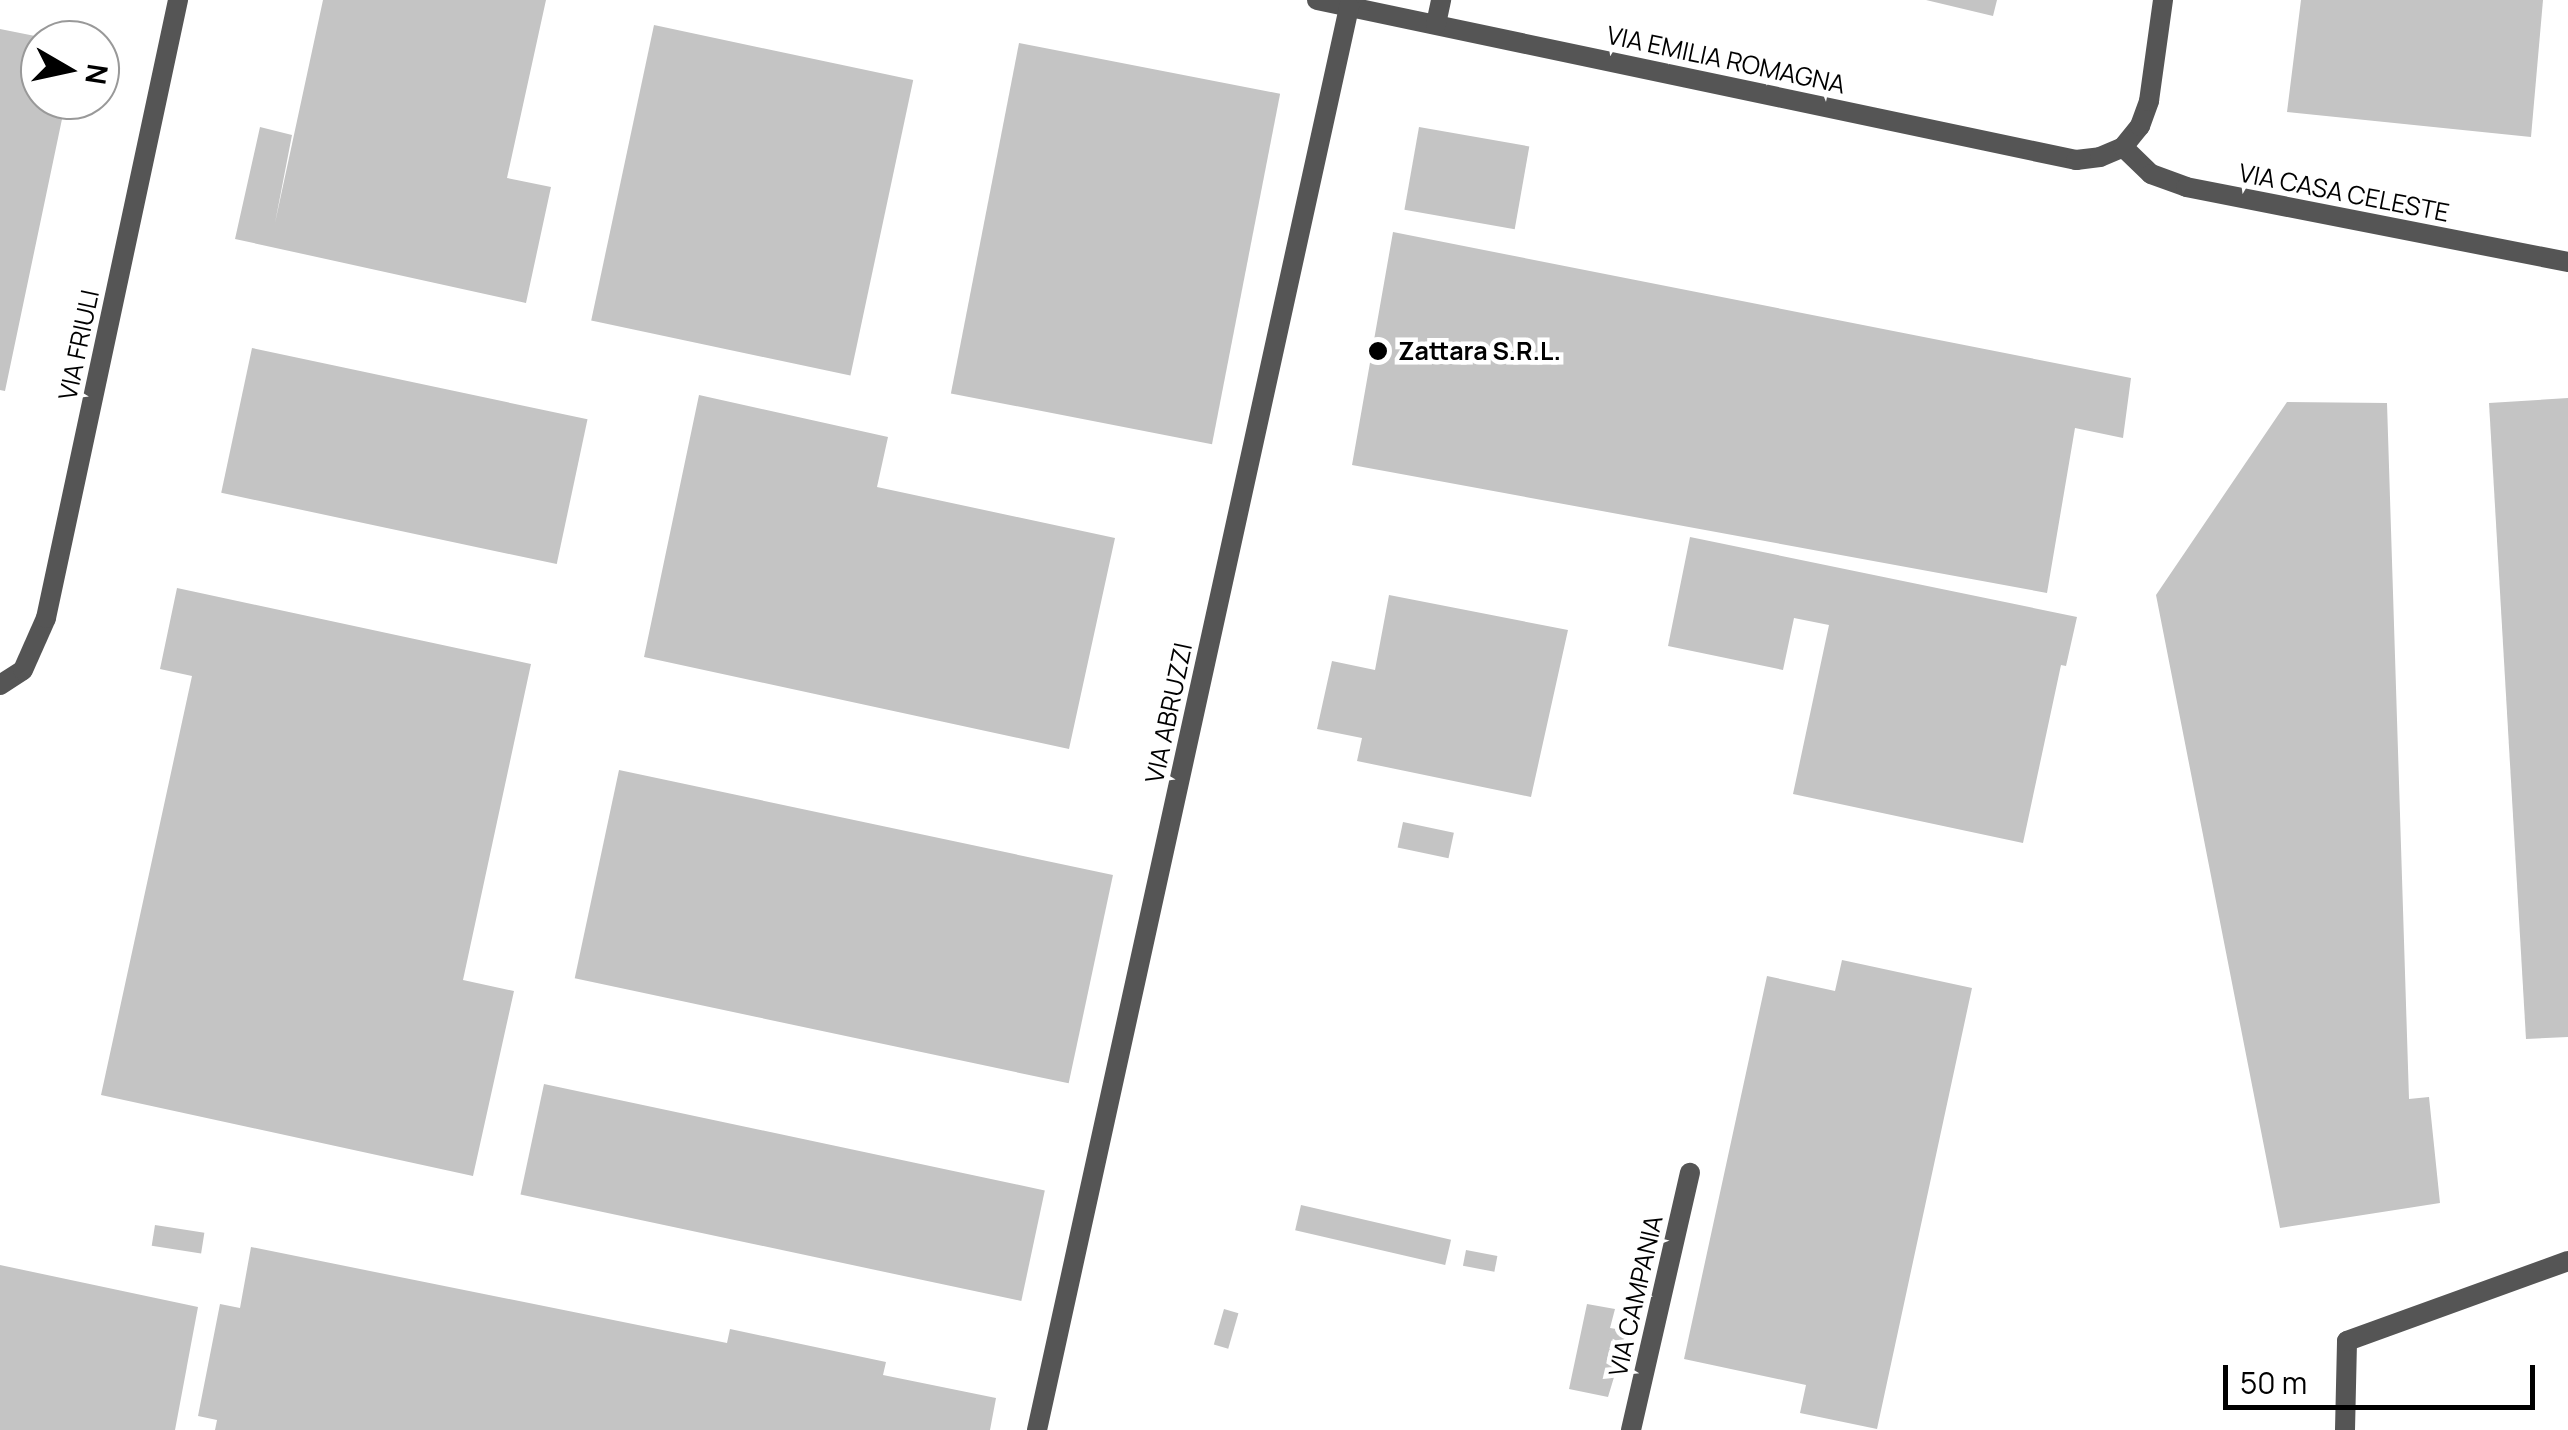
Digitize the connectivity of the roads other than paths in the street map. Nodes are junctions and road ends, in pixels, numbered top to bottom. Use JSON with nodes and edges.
{"nodes":[{"id":1,"x":178,"y":0,"type":"edge"},
{"id":2,"x":1318,"y":0,"type":"edge"},
{"id":3,"x":1441,"y":0,"type":"edge"},
{"id":4,"x":2164,"y":0,"type":"edge"},
{"id":5,"x":1349,"y":7,"type":"junction"},
{"id":6,"x":1436,"y":24,"type":"junction"},
{"id":7,"x":2123,"y":146,"type":"junction"},
{"id":8,"x":2568,"y":262,"type":"edge"},
{"id":9,"x":0,"y":686,"type":"edge"},
{"id":10,"x":1690,"y":1172,"type":"dead end"},
{"id":11,"x":2568,"y":1260,"type":"edge"},
{"id":12,"x":1038,"y":1430,"type":"edge"},
{"id":13,"x":1631,"y":1430,"type":"edge"},
{"id":14,"x":2344,"y":1430,"type":"edge"}],
"edges":[{"from":1,"to":9,"type":"street","name":"VIA FRIULI"},
{"from":2,"to":5,"type":"street","name":"VIA EMILIA ROMAGNA"},
{"from":3,"to":6,"type":"street"},
{"from":4,"to":7,"type":"street"},
{"from":5,"to":6,"type":"street","name":"VIA EMILIA ROMAGNA"},
{"from":5,"to":12,"type":"street","name":"VIA ABRUZZI"},
{"from":6,"to":7,"type":"street","name":"VIA EMILIA ROMAGNA"},
{"from":7,"to":8,"type":"street","name":"VIA CASA CELESTE"},
{"from":10,"to":13,"type":"street","name":"VIA CAMPANIA"},
{"from":11,"to":14,"type":"street"}]}
